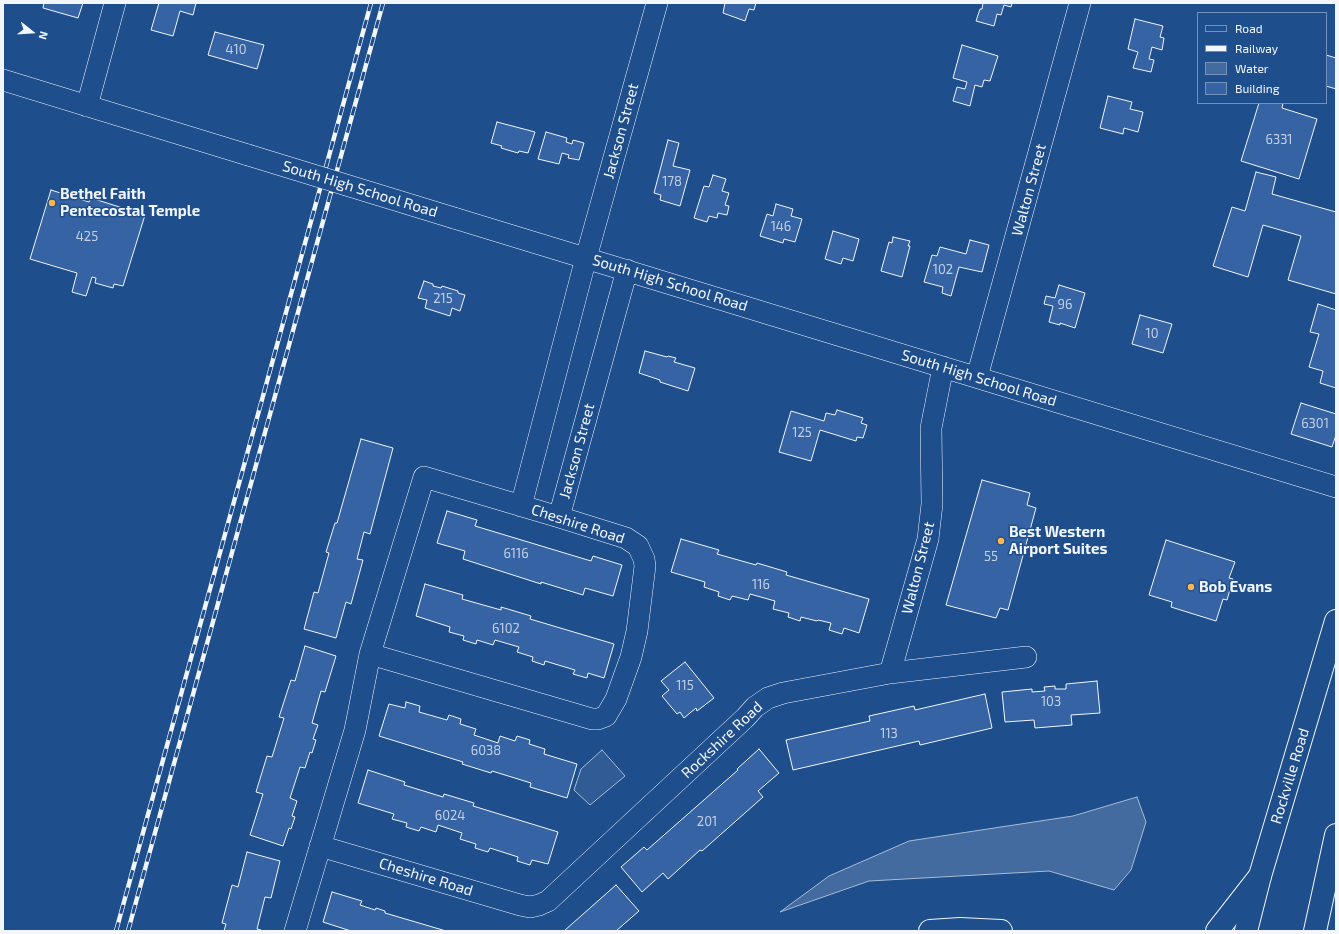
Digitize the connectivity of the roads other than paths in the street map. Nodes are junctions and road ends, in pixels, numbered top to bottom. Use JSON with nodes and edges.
{"nodes":[{"id":1,"x":115,"y":3,"type":"edge"},
{"id":2,"x":657,"y":3,"type":"edge"},
{"id":3,"x":1080,"y":3,"type":"edge"},
{"id":4,"x":3,"y":80,"type":"edge"},
{"id":5,"x":86,"y":106,"type":"junction"},
{"id":6,"x":586,"y":258,"type":"junction"},
{"id":7,"x":627,"y":270,"type":"junction"},
{"id":8,"x":943,"y":367,"type":"junction"},
{"id":9,"x":978,"y":377,"type":"junction"},
{"id":10,"x":1336,"y":487,"type":"edge"},
{"id":11,"x":521,"y":506,"type":"junction"},
{"id":12,"x":559,"y":517,"type":"junction"},
{"id":13,"x":1336,"y":621,"type":"edge"},
{"id":14,"x":370,"y":654,"type":"junction"},
{"id":15,"x":1026,"y":657,"type":"dead end"},
{"id":16,"x":890,"y":673,"type":"junction"},
{"id":17,"x":1336,"y":835,"type":"edge"},
{"id":18,"x":320,"y":846,"type":"junction"},
{"id":19,"x":1260,"y":876,"type":"junction"},
{"id":20,"x":533,"y":906,"type":"joint"},
{"id":21,"x":295,"y":931,"type":"edge"},
{"id":22,"x":930,"y":931,"type":"edge"},
{"id":23,"x":1001,"y":931,"type":"edge"},
{"id":24,"x":1217,"y":931,"type":"edge"},
{"id":25,"x":1246,"y":931,"type":"edge"},
{"id":26,"x":1315,"y":931,"type":"edge"}],
"edges":[{"from":1,"to":5,"type":"street"},
{"from":2,"to":6,"type":"street","name":"Jackson Street"},
{"from":3,"to":9,"type":"street","name":"Walton Street"},
{"from":4,"to":5,"type":"street","name":"South High School Road"},
{"from":5,"to":6,"type":"street","name":"South High School Road","bridge":true},
{"from":6,"to":7,"type":"street","name":"South High School Road"},
{"from":6,"to":11,"type":"street","name":"Jackson Street"},
{"from":7,"to":8,"type":"street","name":"South High School Road"},
{"from":7,"to":12,"type":"street","name":"Jackson Street"},
{"from":8,"to":9,"type":"street","name":"South High School Road"},
{"from":8,"to":16,"type":"street","name":"Walton Street"},
{"from":9,"to":10,"type":"street","name":"South High School Road"},
{"from":11,"to":12,"type":"street","name":"Cheshire Road"},
{"from":11,"to":14,"type":"street","name":"Cheshire Road"},
{"from":12,"to":14,"type":"street","name":"Cheshire Road"},
{"from":13,"to":19,"type":"main road","name":"Rockville Road"},
{"from":14,"to":18,"type":"street","name":"Cheshire Road"},
{"from":15,"to":16,"type":"street","name":"Rockshire Road"},
{"from":16,"to":20,"type":"street","name":"Rockshire Road"},
{"from":17,"to":26,"type":"main road"},
{"from":18,"to":20,"type":"street","name":"Cheshire Road"},
{"from":18,"to":21,"type":"street","name":"Cheshire Road"},
{"from":19,"to":24,"type":"main road"},
{"from":19,"to":25,"type":"main road","name":"Rockville Road"},
{"from":22,"to":23,"type":"main road"}]}
